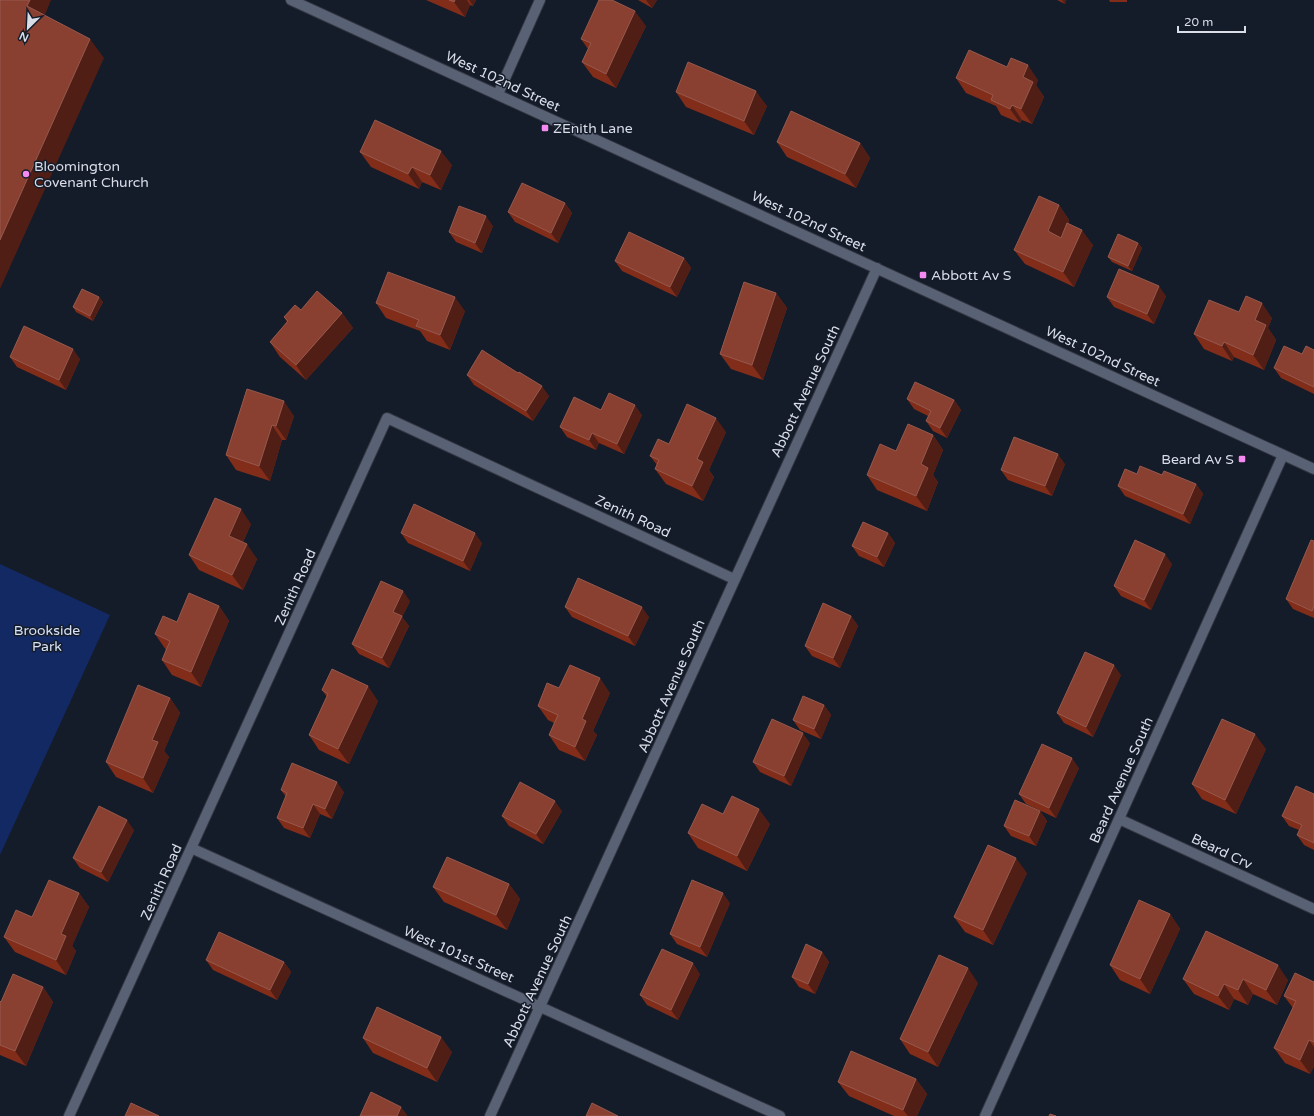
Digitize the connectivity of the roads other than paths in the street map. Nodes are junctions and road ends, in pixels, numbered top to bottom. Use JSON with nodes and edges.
{"nodes":[{"id":1,"x":291,"y":0,"type":"edge"},
{"id":2,"x":540,"y":0,"type":"edge"},
{"id":3,"x":498,"y":94,"type":"junction"},
{"id":4,"x":877,"y":268,"type":"junction"},
{"id":5,"x":1283,"y":455,"type":"junction"},
{"id":6,"x":1314,"y":469,"type":"edge"},
{"id":7,"x":734,"y":579,"type":"junction"},
{"id":8,"x":1119,"y":819,"type":"junction"},
{"id":9,"x":191,"y":848,"type":"junction"},
{"id":10,"x":1314,"y":909,"type":"edge"},
{"id":11,"x":541,"y":1007,"type":"junction"},
{"id":12,"x":70,"y":1116,"type":"edge"},
{"id":13,"x":490,"y":1116,"type":"edge"},
{"id":14,"x":780,"y":1116,"type":"edge"},
{"id":15,"x":985,"y":1116,"type":"edge"}],
"edges":[{"from":1,"to":3,"type":"street","name":"West 102nd Street"},
{"from":2,"to":3,"type":"street"},
{"from":3,"to":4,"type":"street","name":"West 102nd Street"},
{"from":4,"to":5,"type":"street","name":"West 102nd Street"},
{"from":4,"to":7,"type":"street","name":"Abbott Avenue South"},
{"from":5,"to":6,"type":"street","name":"West 102nd Street"},
{"from":5,"to":8,"type":"street","name":"Beard Avenue South"},
{"from":7,"to":9,"type":"street","name":"Zenith Road"},
{"from":7,"to":11,"type":"street","name":"Abbott Avenue South"},
{"from":8,"to":10,"type":"street","name":"Beard Crv"},
{"from":8,"to":15,"type":"street","name":"Beard Avenue South"},
{"from":9,"to":11,"type":"street","name":"West 101st Street"},
{"from":9,"to":12,"type":"street","name":"Zenith Road"},
{"from":11,"to":13,"type":"street","name":"Abbott Avenue South"},
{"from":11,"to":14,"type":"street","name":"West 101st Street"}]}
